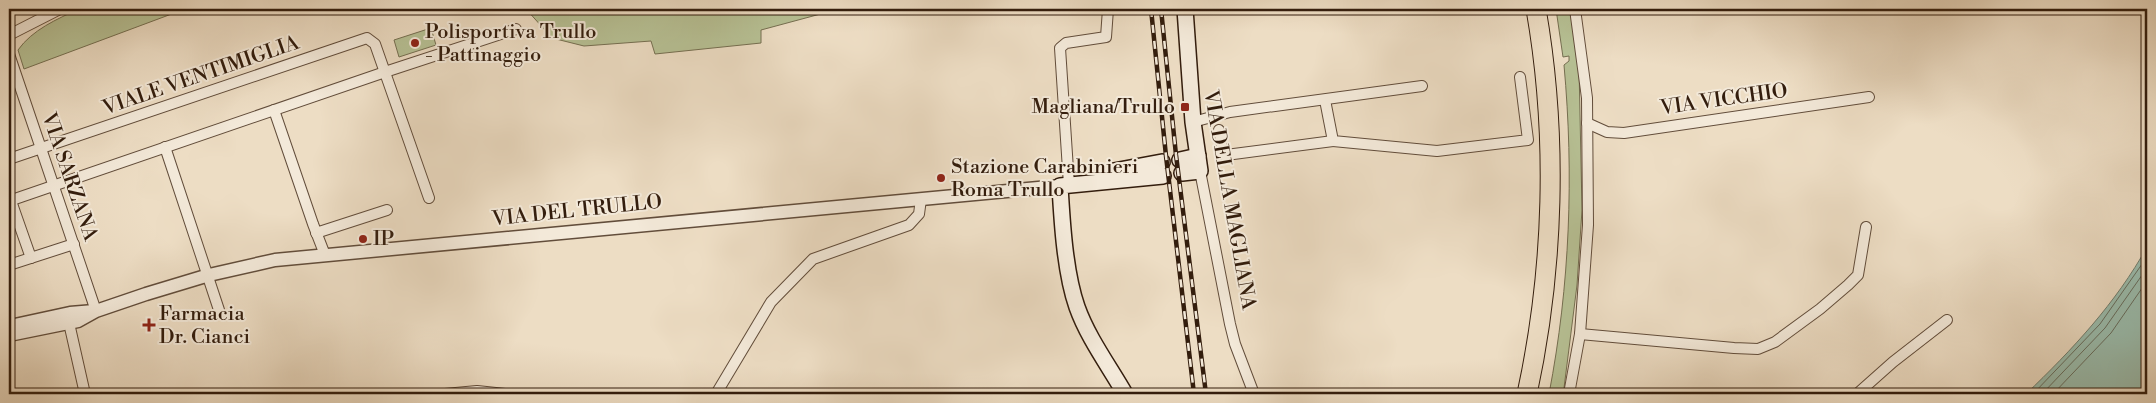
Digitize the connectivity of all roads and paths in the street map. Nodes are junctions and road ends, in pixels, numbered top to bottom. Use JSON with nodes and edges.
{"nodes":[{"id":1,"x":60,"y":9,"type":"edge"},
{"id":2,"x":1108,"y":9,"type":"edge"},
{"id":3,"x":1185,"y":9,"type":"edge"},
{"id":4,"x":1536,"y":9,"type":"edge"},
{"id":5,"x":1548,"y":9,"type":"edge"},
{"id":6,"x":1575,"y":9,"type":"edge"},
{"id":7,"x":516,"y":29,"type":"dead end"},
{"id":8,"x":9,"y":35,"type":"edge"},
{"id":9,"x":9,"y":54,"type":"edge"},
{"id":10,"x":385,"y":72,"type":"junction"},
{"id":11,"x":1520,"y":77,"type":"dead end"},
{"id":12,"x":1422,"y":86,"type":"dead end"},
{"id":13,"x":1869,"y":97,"type":"dead end"},
{"id":14,"x":1325,"y":100,"type":"junction"},
{"id":15,"x":274,"y":110,"type":"junction"},
{"id":16,"x":1193,"y":122,"type":"junction"},
{"id":17,"x":1587,"y":123,"type":"junction"},
{"id":18,"x":1219,"y":130,"type":"dead end"},
{"id":19,"x":1332,"y":140,"type":"junction"},
{"id":20,"x":166,"y":148,"type":"junction"},
{"id":21,"x":40,"y":149,"type":"junction"},
{"id":22,"x":9,"y":160,"type":"edge"},
{"id":23,"x":1199,"y":163,"type":"junction"},
{"id":24,"x":1181,"y":166,"type":"dead end"},
{"id":25,"x":1163,"y":169,"type":"dead end"},
{"id":26,"x":1064,"y":185,"type":"junction"},
{"id":27,"x":53,"y":186,"type":"junction"},
{"id":28,"x":429,"y":198,"type":"dead end"},
{"id":29,"x":920,"y":198,"type":"junction"},
{"id":30,"x":10,"y":201,"type":"edge"},
{"id":31,"x":386,"y":210,"type":"dead end"},
{"id":32,"x":1866,"y":227,"type":"dead end"},
{"id":33,"x":316,"y":233,"type":"junction"},
{"id":34,"x":74,"y":244,"type":"junction"},
{"id":35,"x":325,"y":255,"type":"junction"},
{"id":36,"x":30,"y":258,"type":"junction"},
{"id":37,"x":9,"y":265,"type":"edge"},
{"id":38,"x":209,"y":275,"type":"junction"},
{"id":39,"x":219,"y":310,"type":"dead end"},
{"id":40,"x":96,"y":311,"type":"junction"},
{"id":41,"x":1947,"y":320,"type":"dead end"},
{"id":42,"x":69,"y":323,"type":"junction"},
{"id":43,"x":9,"y":326,"type":"edge"},
{"id":44,"x":1580,"y":334,"type":"junction"},
{"id":45,"x":9,"y":335,"type":"edge"},
{"id":46,"x":85,"y":394,"type":"edge"},
{"id":47,"x":445,"y":394,"type":"edge"},
{"id":48,"x":505,"y":394,"type":"edge"},
{"id":49,"x":716,"y":394,"type":"edge"},
{"id":50,"x":1125,"y":394,"type":"edge"},
{"id":51,"x":1254,"y":394,"type":"edge"},
{"id":52,"x":1527,"y":394,"type":"edge"},
{"id":53,"x":1539,"y":394,"type":"edge"},
{"id":54,"x":1570,"y":394,"type":"edge"},
{"id":55,"x":1857,"y":394,"type":"edge"}],
"edges":[{"from":1,"to":8,"type":"street"},
{"from":2,"to":26,"type":"street"},
{"from":3,"to":16,"type":"main road","name":"VIA DELLA MAGLIANA"},
{"from":4,"to":52,"type":"highway"},
{"from":5,"to":53,"type":"highway"},
{"from":6,"to":17,"type":"street"},
{"from":7,"to":10,"type":"street"},
{"from":9,"to":21,"type":"street","name":"VIA SARZANA"},
{"from":10,"to":15,"type":"street"},
{"from":10,"to":21,"type":"street","name":"VIALE VENTIMIGLIA"},
{"from":10,"to":28,"type":"street","name":"VIALE VENTIMIGLIA"},
{"from":11,"to":19,"type":"street"},
{"from":12,"to":14,"type":"street"},
{"from":13,"to":17,"type":"street","name":"VIA VICCHIO"},
{"from":14,"to":16,"type":"street"},
{"from":14,"to":19,"type":"street"},
{"from":15,"to":20,"type":"street"},
{"from":15,"to":33,"type":"street"},
{"from":16,"to":23,"type":"main road","name":"VIA DELLA MAGLIANA"},
{"from":17,"to":44,"type":"street"},
{"from":18,"to":19,"type":"street"},
{"from":20,"to":27,"type":"street"},
{"from":20,"to":38,"type":"street"},
{"from":21,"to":22,"type":"street","name":"VIALE VENTIMIGLIA"},
{"from":21,"to":27,"type":"street","name":"VIA SARZANA"},
{"from":23,"to":24,"type":"main road"},
{"from":23,"to":51,"type":"street","name":"VIA DELLA MAGLIANA"},
{"from":25,"to":26,"type":"main road","name":"VIA DEL TRULLO"},
{"from":26,"to":29,"type":"street","name":"VIA DEL TRULLO"},
{"from":26,"to":50,"type":"main road"},
{"from":27,"to":30,"type":"street"},
{"from":27,"to":34,"type":"street","name":"VIA SARZANA"},
{"from":29,"to":35,"type":"street","name":"VIA DEL TRULLO"},
{"from":29,"to":49,"type":"street"},
{"from":30,"to":36,"type":"street"},
{"from":31,"to":33,"type":"street"},
{"from":32,"to":44,"type":"street"},
{"from":33,"to":35,"type":"street"},
{"from":34,"to":36,"type":"street"},
{"from":34,"to":40,"type":"street","name":"VIA SARZANA"},
{"from":35,"to":38,"type":"street","name":"VIA DEL TRULLO"},
{"from":36,"to":37,"type":"street"},
{"from":38,"to":39,"type":"street"},
{"from":38,"to":40,"type":"street","name":"VIA DEL TRULLO"},
{"from":40,"to":42,"type":"street","name":"VIA DEL TRULLO"},
{"from":40,"to":43,"type":"street","name":"VIA DEL TRULLO"},
{"from":41,"to":55,"type":"street"},
{"from":42,"to":45,"type":"street","name":"VIA DEL TRULLO"},
{"from":42,"to":46,"type":"street"},
{"from":44,"to":54,"type":"street"},
{"from":47,"to":48,"type":"street"}]}
